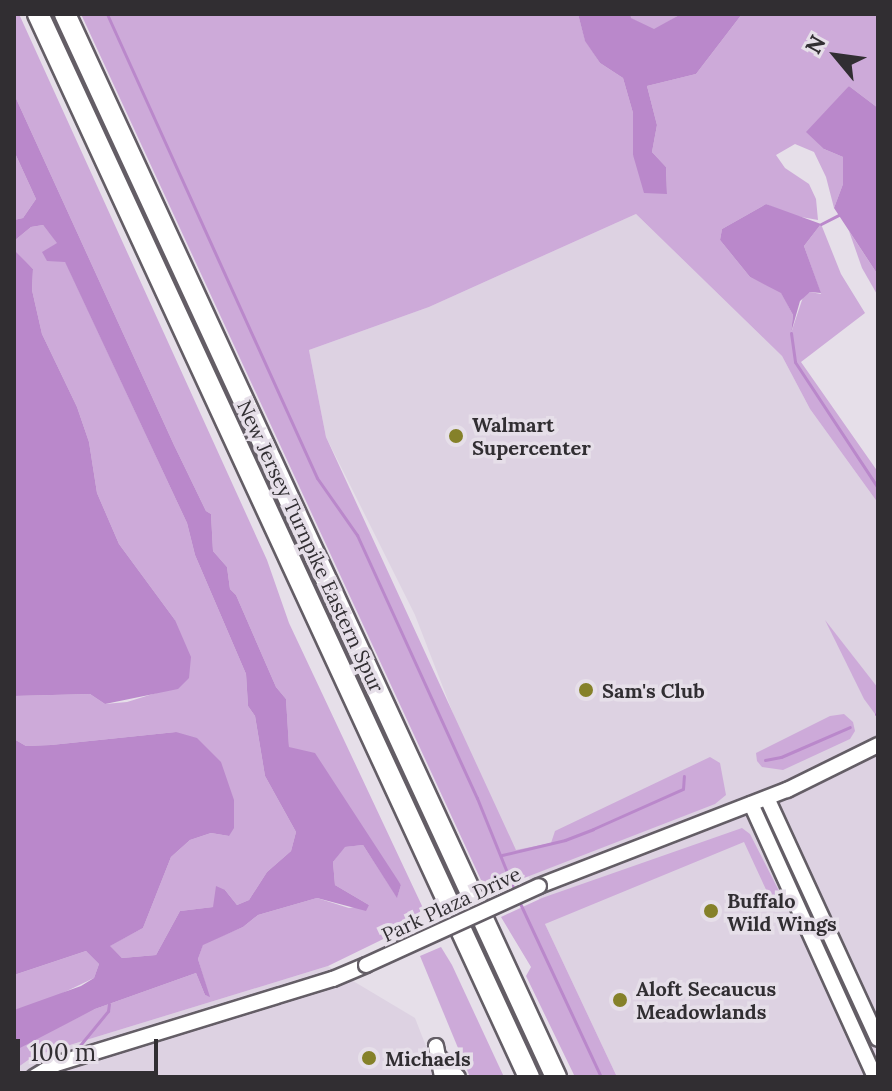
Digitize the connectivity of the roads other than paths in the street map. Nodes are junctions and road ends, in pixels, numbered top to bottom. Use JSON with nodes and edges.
{"nodes":[{"id":1,"x":38,"y":14,"type":"edge"},
{"id":2,"x":65,"y":14,"type":"edge"},
{"id":3,"x":877,"y":744,"type":"edge"},
{"id":4,"x":767,"y":798,"type":"junction"},
{"id":5,"x":751,"y":804,"type":"junction"},
{"id":6,"x":878,"y":1039,"type":"edge"},
{"id":7,"x":874,"y":1068,"type":"edge"},
{"id":8,"x":34,"y":1077,"type":"edge"},
{"id":9,"x":442,"y":1077,"type":"edge"},
{"id":10,"x":458,"y":1077,"type":"edge"},
{"id":11,"x":529,"y":1077,"type":"edge"},
{"id":12,"x":556,"y":1077,"type":"edge"}],
"edges":[{"from":1,"to":11,"type":"highway","name":"New Jersey Turnpike Eastern Spur"},
{"from":2,"to":12,"type":"highway","name":"New Jersey Turnpike Eastern Spur"},
{"from":3,"to":4,"type":"street","name":"Park Plaza Drive"},
{"from":4,"to":5,"type":"street","name":"Park Plaza Drive"},
{"from":4,"to":6,"type":"street"},
{"from":5,"to":7,"type":"street"},
{"from":5,"to":8,"type":"street","name":"Park Plaza Drive","bridge":true},
{"from":9,"to":10,"type":"street"}]}
